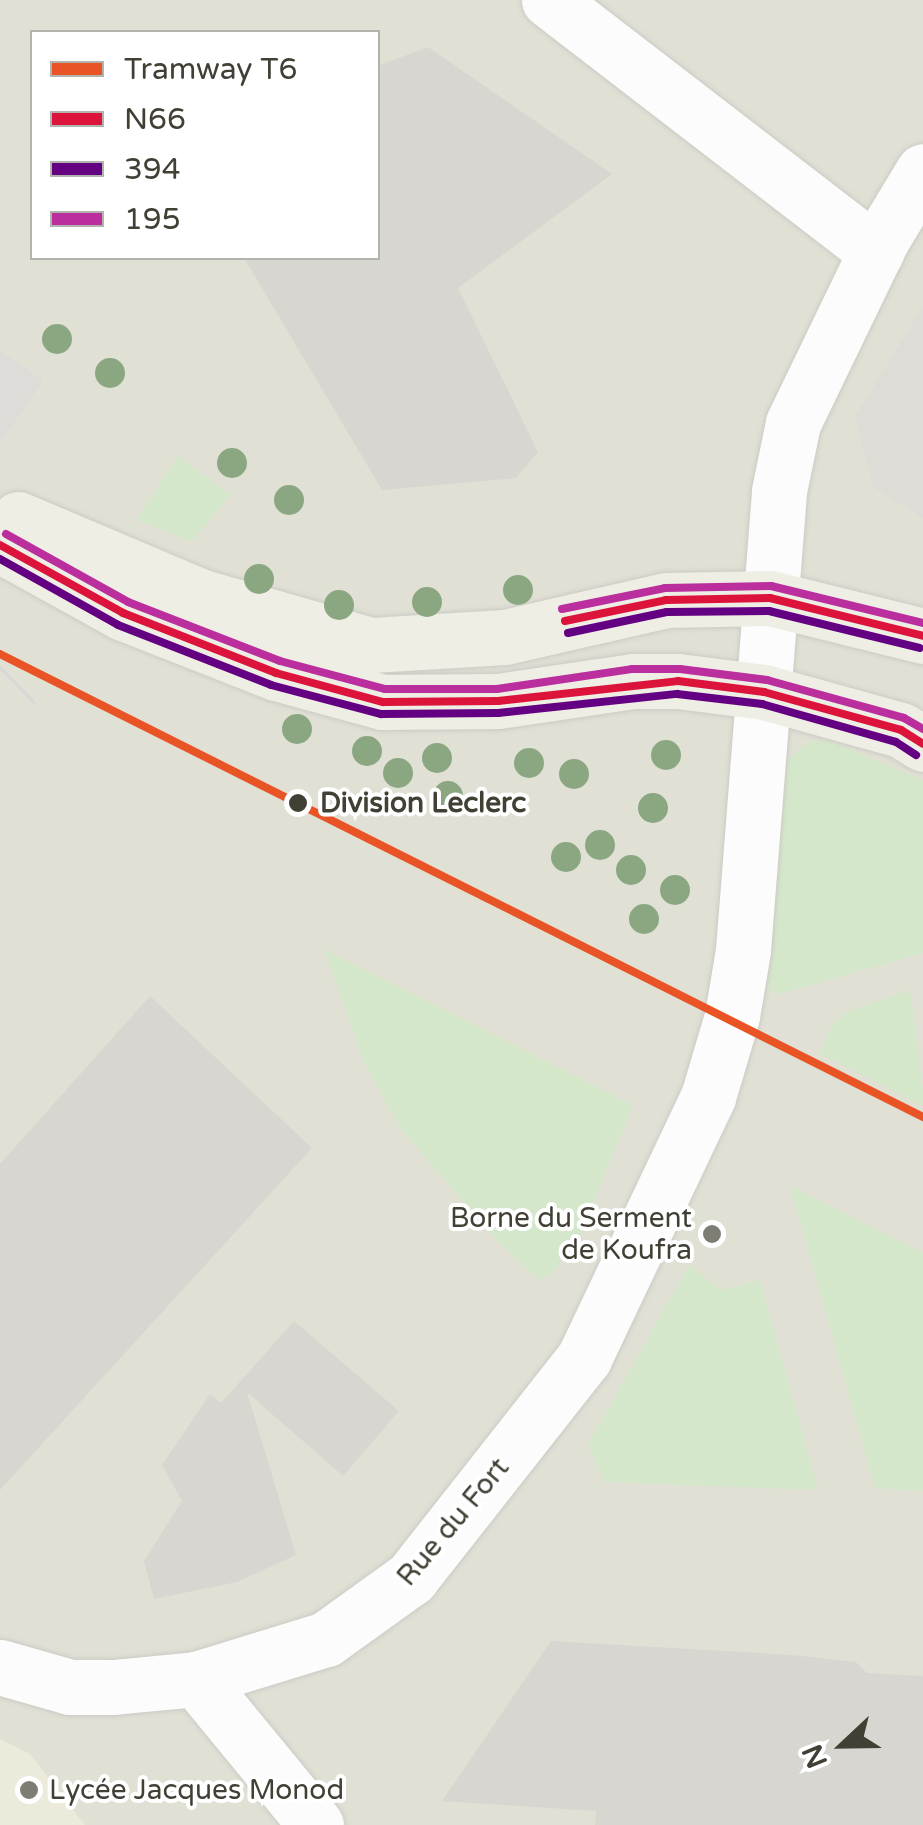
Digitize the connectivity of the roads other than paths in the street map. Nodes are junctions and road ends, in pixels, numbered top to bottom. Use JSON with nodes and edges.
{"nodes":[{"id":1,"x":549,"y":0,"type":"edge"},
{"id":2,"x":923,"y":171,"type":"edge"},
{"id":3,"x":876,"y":252,"type":"junction"},
{"id":4,"x":0,"y":511,"type":"edge"},
{"id":5,"x":0,"y":545,"type":"edge"},
{"id":6,"x":770,"y":598,"type":"junction"},
{"id":7,"x":923,"y":636,"type":"edge"},
{"id":8,"x":764,"y":692,"type":"junction"},
{"id":9,"x":923,"y":744,"type":"edge"},
{"id":10,"x":0,"y":1667,"type":"edge"},
{"id":11,"x":196,"y":1679,"type":"junction"},
{"id":12,"x":316,"y":1825,"type":"edge"}],
"edges":[{"from":1,"to":3,"type":"street"},
{"from":2,"to":3,"type":"street","name":"Rue du Fort"},
{"from":3,"to":6,"type":"street","name":"Rue du Fort"},
{"from":4,"to":6,"type":"main road"},
{"from":5,"to":8,"type":"main road"},
{"from":6,"to":7,"type":"main road"},
{"from":6,"to":8,"type":"street","name":"Rue du Fort"},
{"from":8,"to":9,"type":"main road"},
{"from":8,"to":11,"type":"street","name":"Rue du Fort"},
{"from":10,"to":11,"type":"street","name":"Rue du Fort"},
{"from":11,"to":12,"type":"street"}]}
